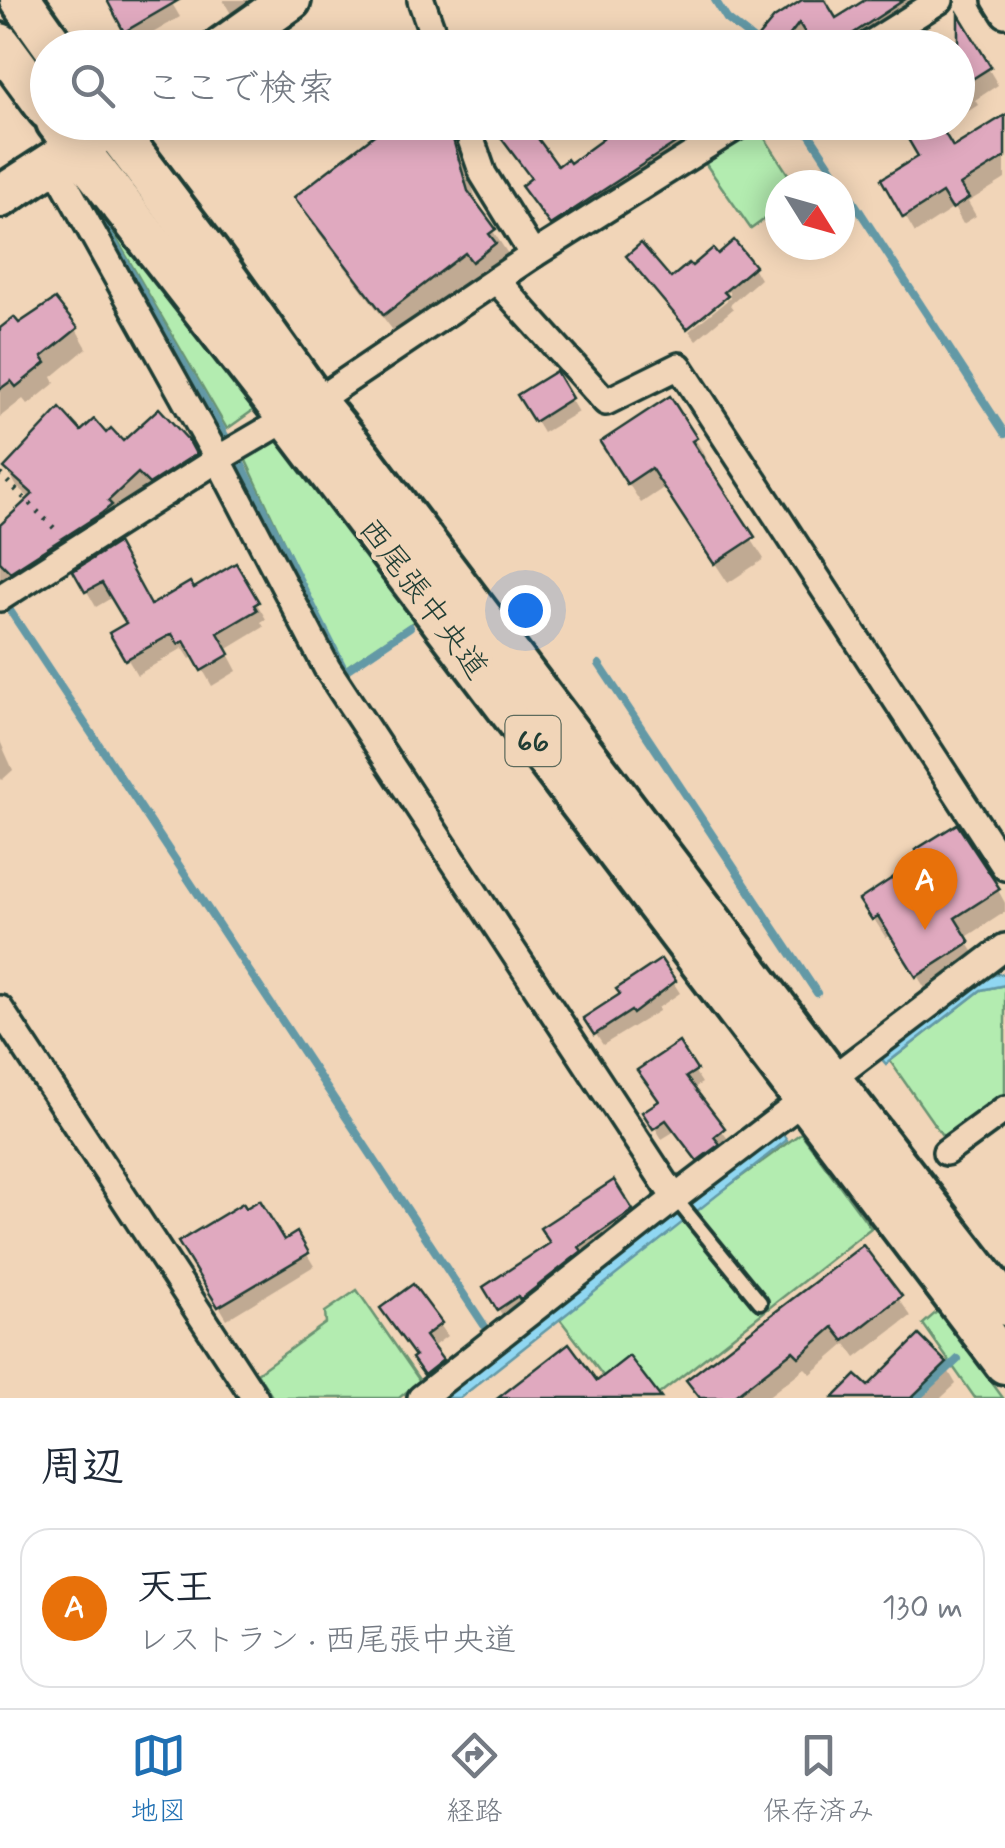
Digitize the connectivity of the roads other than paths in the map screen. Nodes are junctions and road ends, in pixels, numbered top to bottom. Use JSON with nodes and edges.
{"nodes":[{"id":1,"x":20,"y":0,"type":"edge"},
{"id":2,"x":290,"y":0,"type":"edge"},
{"id":3,"x":421,"y":0,"type":"edge"},
{"id":4,"x":940,"y":0,"type":"edge"},
{"id":5,"x":996,"y":0,"type":"edge"},
{"id":6,"x":1005,"y":14,"type":"edge"},
{"id":7,"x":42,"y":30,"type":"edge"},
{"id":8,"x":248,"y":30,"type":"edge"},
{"id":9,"x":432,"y":30,"type":"edge"},
{"id":10,"x":892,"y":30,"type":"edge"},
{"id":11,"x":0,"y":44,"type":"edge"},
{"id":12,"x":30,"y":85,"type":"edge"},
{"id":13,"x":125,"y":140,"type":"edge"},
{"id":14,"x":471,"y":140,"type":"edge"},
{"id":15,"x":715,"y":140,"type":"edge"},
{"id":16,"x":62,"y":144,"type":"edge"},
{"id":17,"x":0,"y":197,"type":"edge"},
{"id":18,"x":533,"y":255,"type":"junction"},
{"id":19,"x":496,"y":280,"type":"junction"},
{"id":20,"x":301,"y":410,"type":"junction"},
{"id":21,"x":218,"y":458,"type":"junction"},
{"id":22,"x":0,"y":598,"type":"edge"},
{"id":23,"x":1005,"y":867,"type":"edge"},
{"id":24,"x":1005,"y":947,"type":"edge"},
{"id":25,"x":0,"y":1009,"type":"edge"},
{"id":26,"x":818,"y":1090,"type":"junction"},
{"id":27,"x":1005,"y":1109,"type":"edge"},
{"id":28,"x":946,"y":1152,"type":"dead end"},
{"id":29,"x":682,"y":1207,"type":"junction"},
{"id":30,"x":760,"y":1302,"type":"dead end"},
{"id":31,"x":1005,"y":1305,"type":"edge"},
{"id":32,"x":1005,"y":1363,"type":"edge"},
{"id":33,"x":255,"y":1398,"type":"edge"},
{"id":34,"x":421,"y":1398,"type":"edge"}],
"edges":[{"from":1,"to":7,"type":"main road"},
{"from":2,"to":8,"type":"main road"},
{"from":3,"to":9,"type":"street"},
{"from":4,"to":10,"type":"street"},
{"from":5,"to":6,"type":"street"},
{"from":11,"to":12,"type":"main road"},
{"from":13,"to":20,"type":"main road","name":"西尾張中央道","number":"66"},
{"from":14,"to":18,"type":"street"},
{"from":15,"to":18,"type":"street"},
{"from":16,"to":17,"type":"main road"},
{"from":16,"to":20,"type":"main road","name":"西尾張中央道","number":"66"},
{"from":16,"to":21,"type":"street"},
{"from":18,"to":19,"type":"street"},
{"from":19,"to":20,"type":"street"},
{"from":19,"to":23,"type":"street"},
{"from":20,"to":21,"type":"street"},
{"from":20,"to":26,"type":"main road","name":"西尾張中央道","number":"66"},
{"from":21,"to":22,"type":"street"},
{"from":21,"to":29,"type":"street"},
{"from":24,"to":26,"type":"street"},
{"from":25,"to":33,"type":"street"},
{"from":26,"to":29,"type":"street"},
{"from":26,"to":31,"type":"main road","name":"西尾張中央道","number":"66"},
{"from":26,"to":32,"type":"main road","name":"西尾張中央道","number":"66"},
{"from":27,"to":28,"type":"street"},
{"from":29,"to":30,"type":"lane"},
{"from":29,"to":34,"type":"street"}]}
